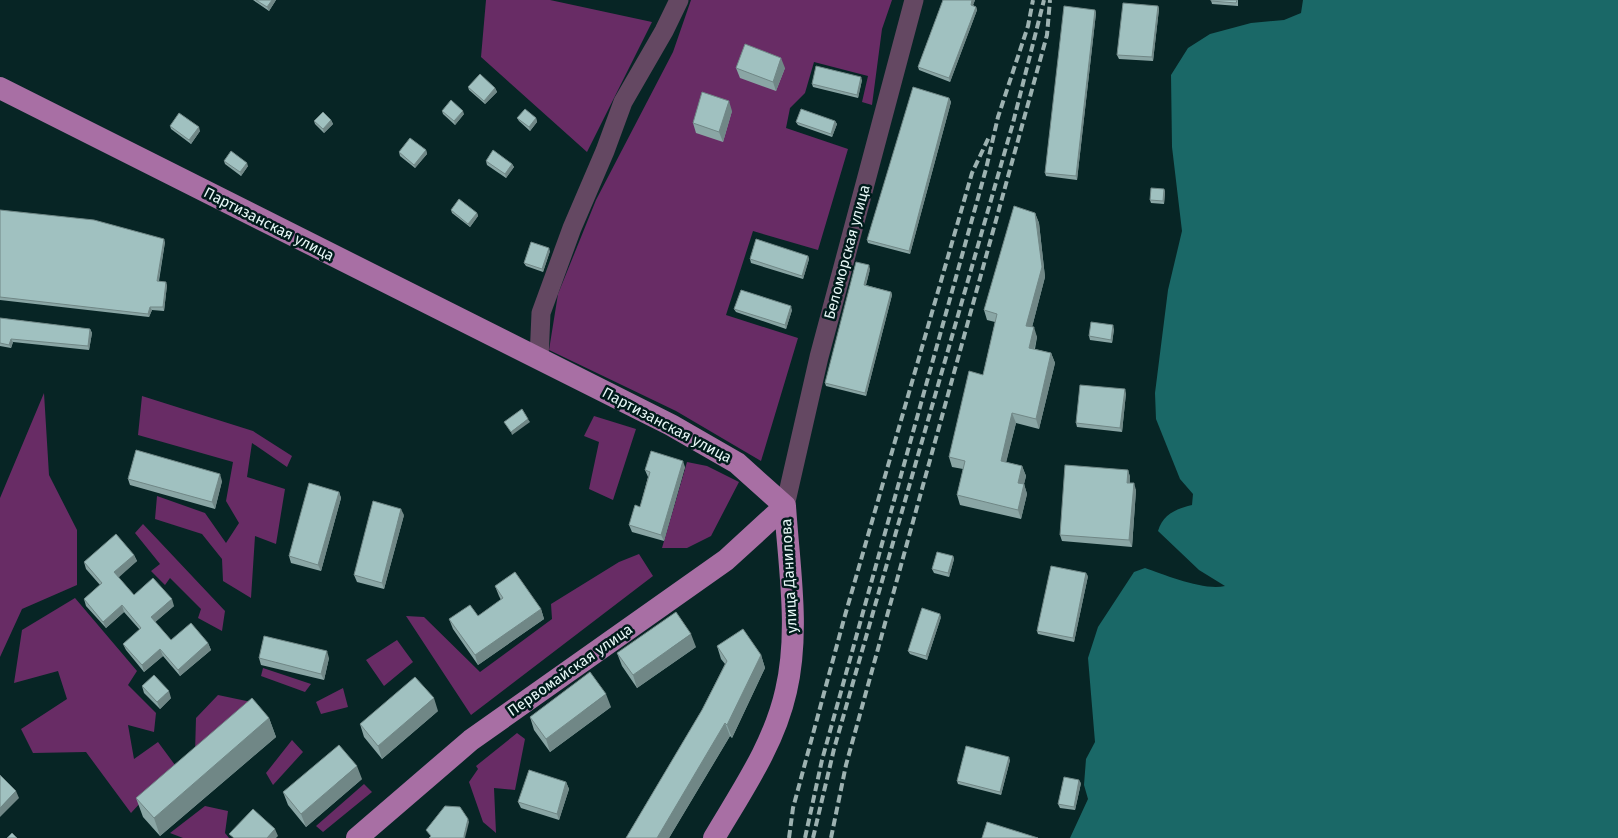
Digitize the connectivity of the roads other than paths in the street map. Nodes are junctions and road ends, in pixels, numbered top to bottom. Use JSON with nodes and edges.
{"nodes":[{"id":1,"x":679,"y":0,"type":"edge"},
{"id":2,"x":914,"y":0,"type":"edge"},
{"id":3,"x":0,"y":88,"type":"edge"},
{"id":4,"x":538,"y":359,"type":"junction"},
{"id":5,"x":785,"y":506,"type":"junction"},
{"id":6,"x":357,"y":838,"type":"edge"},
{"id":7,"x":714,"y":838,"type":"edge"}],
"edges":[{"from":1,"to":4,"type":"street"},
{"from":2,"to":5,"type":"street","name":"Беломорская улица"},
{"from":3,"to":4,"type":"main road","name":"Партизанская улица"},
{"from":4,"to":5,"type":"main road","name":"Партизанская улица"},
{"from":5,"to":6,"type":"main road","name":"Первомайская улица"},
{"from":5,"to":7,"type":"main road","name":"улица Данилова"}]}
